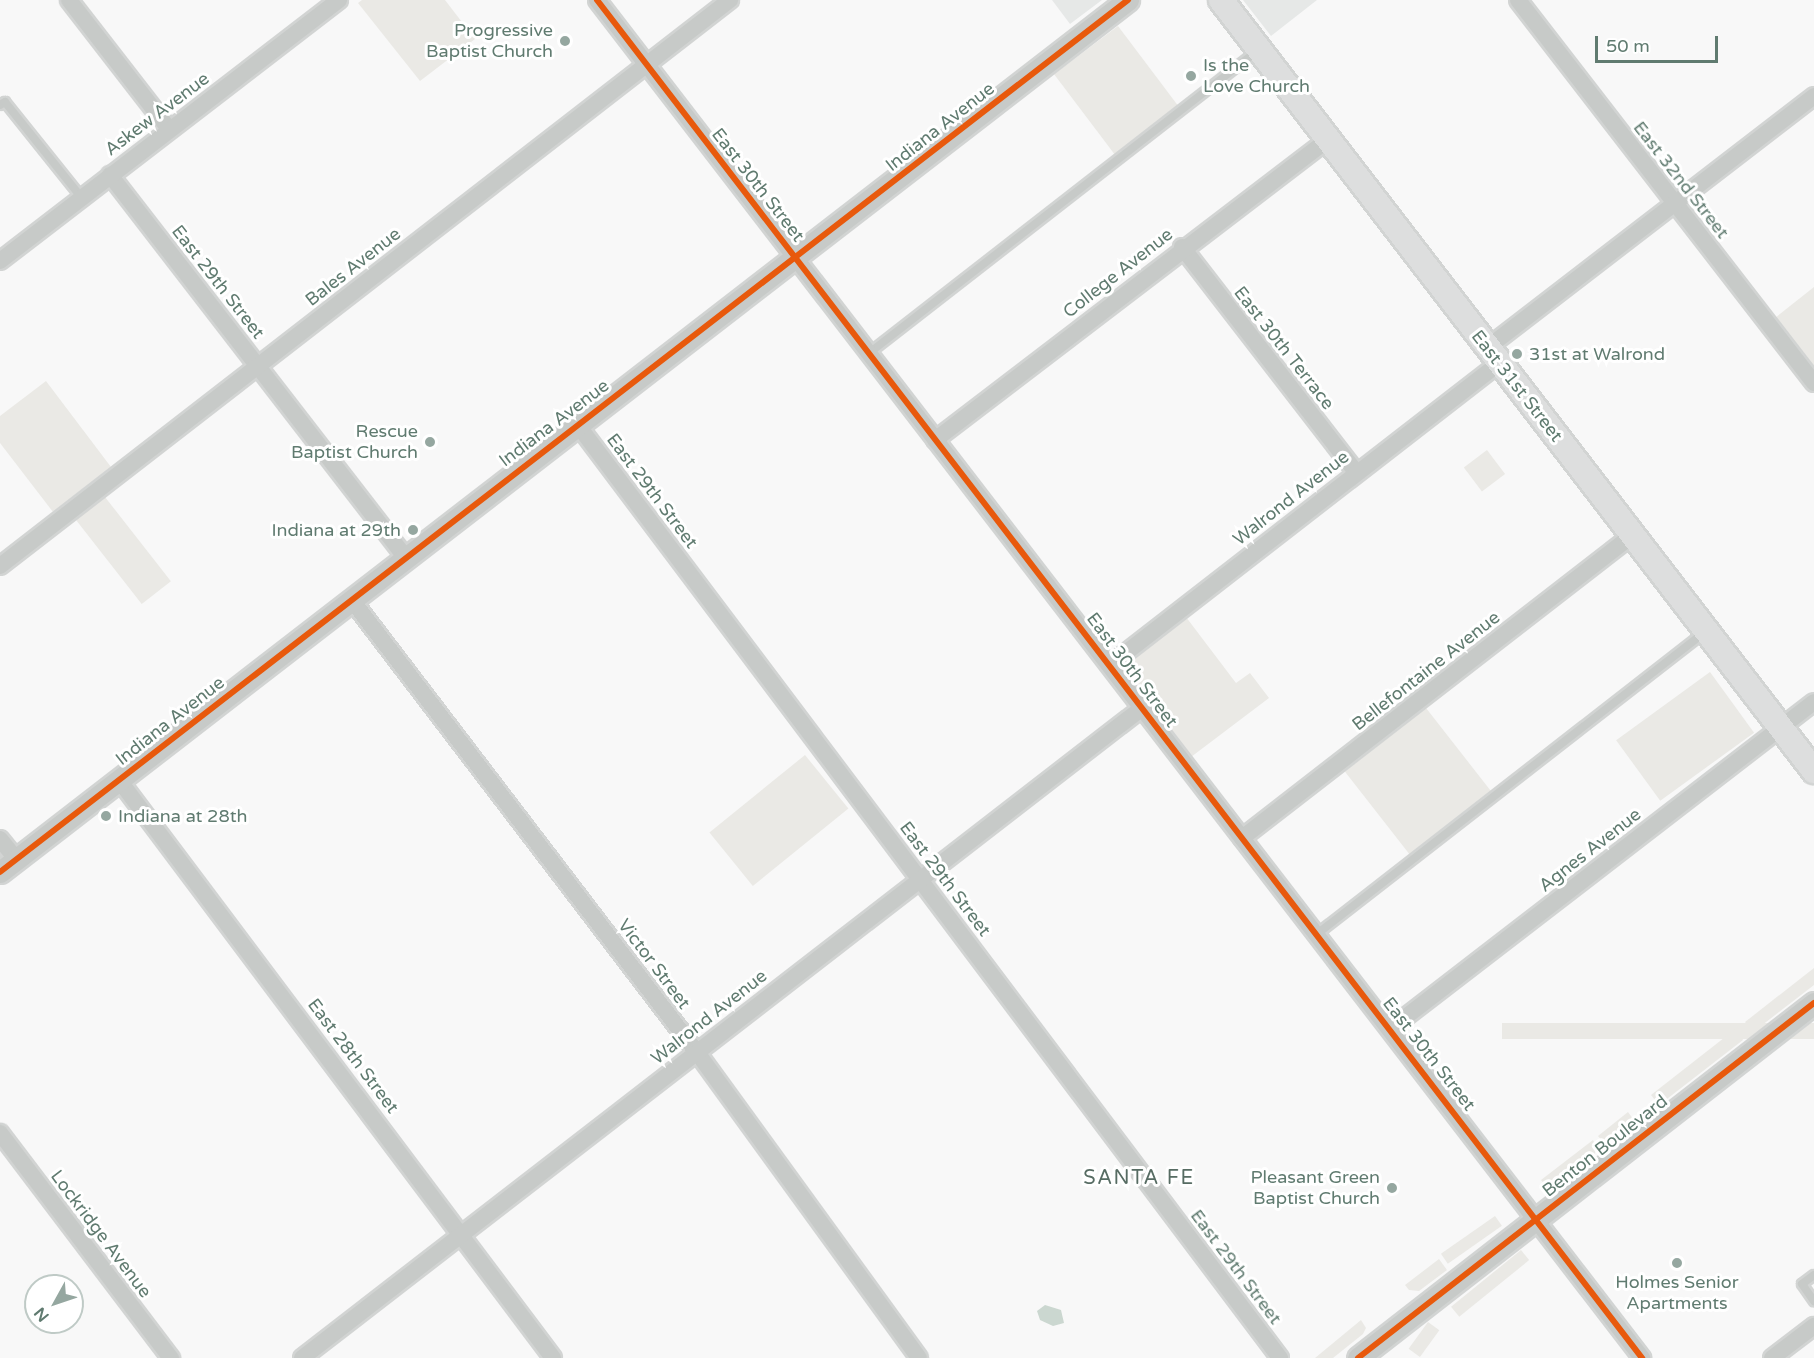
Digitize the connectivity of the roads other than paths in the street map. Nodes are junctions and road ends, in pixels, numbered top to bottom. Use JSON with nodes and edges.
{"nodes":[{"id":1,"x":69,"y":0,"type":"edge"},
{"id":2,"x":339,"y":0,"type":"edge"},
{"id":3,"x":597,"y":0,"type":"edge"},
{"id":4,"x":730,"y":0,"type":"edge"},
{"id":5,"x":1128,"y":0,"type":"edge"},
{"id":6,"x":1221,"y":0,"type":"edge"},
{"id":7,"x":1518,"y":0,"type":"edge"},
{"id":8,"x":1259,"y":49,"type":"junction"},
{"id":9,"x":647,"y":65,"type":"junction"},
{"id":10,"x":1814,"y":96,"type":"edge"},
{"id":11,"x":0,"y":105,"type":"edge"},
{"id":12,"x":169,"y":129,"type":"junction"},
{"id":13,"x":1328,"y":139,"type":"junction"},
{"id":14,"x":110,"y":175,"type":"junction"},
{"id":15,"x":81,"y":197,"type":"junction"},
{"id":16,"x":1675,"y":203,"type":"junction"},
{"id":17,"x":1182,"y":247,"type":"junction"},
{"id":18,"x":796,"y":257,"type":"junction"},
{"id":19,"x":0,"y":261,"type":"edge"},
{"id":20,"x":868,"y":354,"type":"junction"},
{"id":21,"x":1493,"y":356,"type":"junction"},
{"id":22,"x":258,"y":365,"type":"junction"},
{"id":23,"x":1814,"y":383,"type":"edge"},
{"id":24,"x":577,"y":424,"type":"junction"},
{"id":25,"x":935,"y":440,"type":"junction"},
{"id":26,"x":1356,"y":472,"type":"junction"},
{"id":27,"x":1633,"y":535,"type":"junction"},
{"id":28,"x":405,"y":556,"type":"junction"},
{"id":29,"x":0,"y":566,"type":"edge"},
{"id":30,"x":351,"y":599,"type":"junction"},
{"id":31,"x":1707,"y":631,"type":"junction"},
{"id":32,"x":1110,"y":664,"type":"junction"},
{"id":33,"x":1814,"y":702,"type":"edge"},
{"id":34,"x":1142,"y":708,"type":"junction"},
{"id":35,"x":1781,"y":728,"type":"junction"},
{"id":36,"x":1814,"y":771,"type":"edge"},
{"id":37,"x":119,"y":780,"type":"junction"},
{"id":38,"x":1242,"y":838,"type":"junction"},
{"id":39,"x":0,"y":839,"type":"edge"},
{"id":40,"x":8,"y":866,"type":"edge"},
{"id":41,"x":921,"y":878,"type":"junction"},
{"id":42,"x":1317,"y":934,"type":"junction"},
{"id":43,"x":1814,"y":1003,"type":"edge"},
{"id":44,"x":1390,"y":1029,"type":"junction"},
{"id":45,"x":696,"y":1051,"type":"junction"},
{"id":46,"x":0,"y":1133,"type":"edge"},
{"id":47,"x":1536,"y":1218,"type":"junction"},
{"id":48,"x":463,"y":1234,"type":"junction"},
{"id":49,"x":1814,"y":1275,"type":"edge"},
{"id":50,"x":1814,"y":1301,"type":"edge"},
{"id":51,"x":1814,"y":1326,"type":"edge"},
{"id":52,"x":171,"y":1358,"type":"edge"},
{"id":53,"x":302,"y":1358,"type":"edge"},
{"id":54,"x":553,"y":1358,"type":"edge"},
{"id":55,"x":919,"y":1358,"type":"edge"},
{"id":56,"x":1280,"y":1358,"type":"edge"},
{"id":57,"x":1358,"y":1358,"type":"edge"},
{"id":58,"x":1642,"y":1358,"type":"edge"},
{"id":59,"x":1772,"y":1358,"type":"edge"}],
"edges":[{"from":1,"to":12,"type":"street"},
{"from":2,"to":12,"type":"street","name":"Askew Avenue"},
{"from":3,"to":9,"type":"street","name":"East 30th Street"},
{"from":4,"to":9,"type":"street","name":"Bales Avenue"},
{"from":5,"to":18,"type":"street","name":"Indiana Avenue"},
{"from":6,"to":8,"type":"main road","name":"East 31st Street"},
{"from":7,"to":16,"type":"street","name":"East 32nd Street"},
{"from":8,"to":13,"type":"main road","name":"East 31st Street"},
{"from":8,"to":20,"type":"lane"},
{"from":9,"to":18,"type":"street","name":"East 30th Street"},
{"from":9,"to":22,"type":"street","name":"Bales Avenue"},
{"from":10,"to":16,"type":"street","name":"Walrond Avenue"},
{"from":11,"to":15,"type":"lane"},
{"from":12,"to":14,"type":"street","name":"Askew Avenue"},
{"from":13,"to":17,"type":"street","name":"College Avenue"},
{"from":13,"to":21,"type":"main road","name":"East 31st Street"},
{"from":14,"to":15,"type":"street","name":"Askew Avenue"},
{"from":14,"to":22,"type":"street","name":"East 29th Street"},
{"from":15,"to":19,"type":"street","name":"Askew Avenue"},
{"from":16,"to":21,"type":"street","name":"Walrond Avenue"},
{"from":16,"to":23,"type":"street","name":"East 32nd Street"},
{"from":17,"to":25,"type":"street","name":"College Avenue"},
{"from":17,"to":26,"type":"street","name":"East 30th Terrace"},
{"from":18,"to":20,"type":"street","name":"East 30th Street"},
{"from":18,"to":24,"type":"street","name":"Indiana Avenue"},
{"from":20,"to":25,"type":"street","name":"East 30th Street"},
{"from":21,"to":26,"type":"street","name":"Walrond Avenue"},
{"from":21,"to":27,"type":"main road","name":"East 31st Street"},
{"from":22,"to":28,"type":"street","name":"East 29th Street"},
{"from":22,"to":29,"type":"street","name":"Bales Avenue"},
{"from":24,"to":28,"type":"street","name":"Indiana Avenue"},
{"from":24,"to":41,"type":"street","name":"East 29th Street"},
{"from":25,"to":32,"type":"street","name":"East 30th Street"},
{"from":26,"to":32,"type":"street","name":"Walrond Avenue"},
{"from":27,"to":31,"type":"main road","name":"East 31st Street"},
{"from":27,"to":38,"type":"street","name":"Bellefontaine Avenue"},
{"from":28,"to":30,"type":"street","name":"Indiana Avenue"},
{"from":30,"to":37,"type":"street","name":"Indiana Avenue"},
{"from":30,"to":45,"type":"street","name":"Victor Street"},
{"from":31,"to":35,"type":"main road","name":"East 31st Street"},
{"from":31,"to":42,"type":"lane"},
{"from":32,"to":34,"type":"street","name":"East 30th Street"},
{"from":33,"to":35,"type":"street","name":"Agnes Avenue"},
{"from":34,"to":38,"type":"street","name":"East 30th Street"},
{"from":34,"to":41,"type":"street","name":"Walrond Avenue"},
{"from":35,"to":36,"type":"main road","name":"East 31st Street"},
{"from":35,"to":44,"type":"street","name":"Agnes Avenue"},
{"from":37,"to":40,"type":"street","name":"Indiana Avenue"},
{"from":37,"to":48,"type":"street","name":"East 28th Street"},
{"from":38,"to":42,"type":"street","name":"East 30th Street"},
{"from":39,"to":40,"type":"street"},
{"from":41,"to":45,"type":"street","name":"Walrond Avenue"},
{"from":41,"to":56,"type":"street","name":"East 29th Street"},
{"from":42,"to":44,"type":"street","name":"East 30th Street"},
{"from":43,"to":47,"type":"street","name":"Benton Boulevard"},
{"from":44,"to":47,"type":"street","name":"East 30th Street"},
{"from":45,"to":48,"type":"street","name":"Walrond Avenue"},
{"from":45,"to":55,"type":"street","name":"Victor Street"},
{"from":46,"to":52,"type":"street","name":"Lockridge Avenue"},
{"from":47,"to":57,"type":"street","name":"Benton Boulevard"},
{"from":47,"to":58,"type":"street","name":"East 30th Street"},
{"from":48,"to":53,"type":"street","name":"Walrond Avenue"},
{"from":48,"to":54,"type":"street","name":"East 28th Street"},
{"from":49,"to":50,"type":"lane"},
{"from":51,"to":59,"type":"street"}]}
